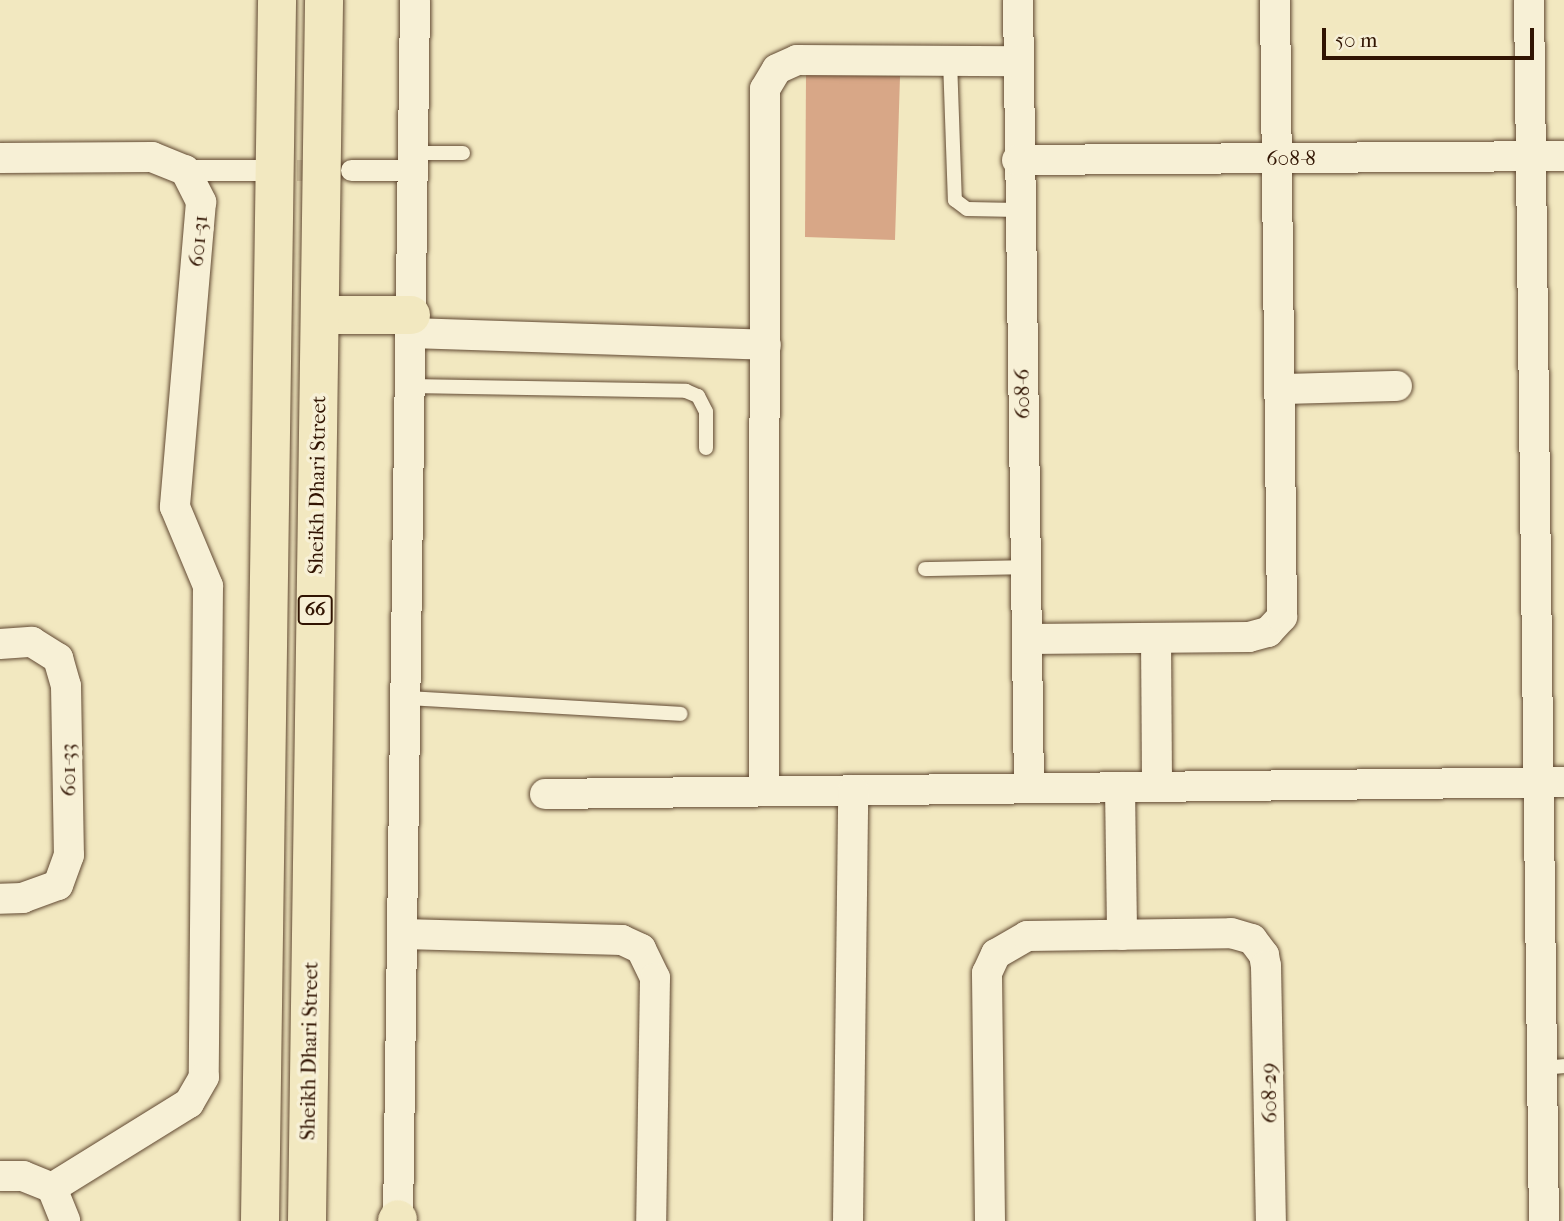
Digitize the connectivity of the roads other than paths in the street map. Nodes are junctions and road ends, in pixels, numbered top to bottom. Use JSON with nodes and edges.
{"nodes":[{"id":1,"x":278,"y":0,"type":"edge"},
{"id":2,"x":415,"y":0,"type":"edge"},
{"id":3,"x":1018,"y":0,"type":"edge"},
{"id":4,"x":1275,"y":0,"type":"edge"},
{"id":5,"x":1529,"y":0,"type":"edge"},
{"id":6,"x":330,"y":10,"type":"edge"},
{"id":7,"x":950,"y":60,"type":"junction"},
{"id":8,"x":1019,"y":61,"type":"junction"},
{"id":9,"x":463,"y":153,"type":"dead end"},
{"id":10,"x":1531,"y":156,"type":"junction"},
{"id":11,"x":1564,"y":156,"type":"edge"},
{"id":12,"x":0,"y":158,"type":"edge"},
{"id":13,"x":1278,"y":158,"type":"junction"},
{"id":14,"x":1017,"y":160,"type":"junction"},
{"id":15,"x":413,"y":161,"type":"junction"},
{"id":16,"x":185,"y":170,"type":"junction"},
{"id":17,"x":257,"y":170,"type":"tunnel mouth"},
{"id":18,"x":351,"y":170,"type":"tunnel mouth"},
{"id":19,"x":1018,"y":210,"type":"junction"},
{"id":20,"x":320,"y":315,"type":"junction"},
{"id":21,"x":411,"y":324,"type":"junction"},
{"id":22,"x":766,"y":345,"type":"junction"},
{"id":23,"x":410,"y":386,"type":"junction"},
{"id":24,"x":1397,"y":386,"type":"dead end"},
{"id":25,"x":1281,"y":389,"type":"junction"},
{"id":26,"x":706,"y":448,"type":"dead end"},
{"id":27,"x":1026,"y":567,"type":"junction"},
{"id":28,"x":925,"y":569,"type":"dead end"},
{"id":29,"x":1157,"y":638,"type":"junction"},
{"id":30,"x":1028,"y":639,"type":"junction"},
{"id":31,"x":0,"y":644,"type":"edge"},
{"id":32,"x":406,"y":698,"type":"junction"},
{"id":33,"x":681,"y":714,"type":"dead end"},
{"id":34,"x":1551,"y":782,"type":"edge"},
{"id":35,"x":1157,"y":786,"type":"junction"},
{"id":36,"x":1120,"y":787,"type":"junction"},
{"id":37,"x":1029,"y":788,"type":"junction"},
{"id":38,"x":853,"y":790,"type":"junction"},
{"id":39,"x":764,"y":791,"type":"junction"},
{"id":40,"x":545,"y":794,"type":"dead end"},
{"id":41,"x":0,"y":898,"type":"edge"},
{"id":42,"x":403,"y":934,"type":"junction"},
{"id":43,"x":1122,"y":935,"type":"junction"},
{"id":44,"x":1553,"y":1067,"type":"edge"},
{"id":45,"x":0,"y":1176,"type":"edge"},
{"id":46,"x":52,"y":1188,"type":"junction"},
{"id":47,"x":398,"y":1220,"type":"edge"},
{"id":48,"x":65,"y":1221,"type":"edge"},
{"id":49,"x":260,"y":1221,"type":"edge"},
{"id":50,"x":307,"y":1221,"type":"edge"},
{"id":51,"x":651,"y":1221,"type":"edge"},
{"id":52,"x":848,"y":1221,"type":"edge"},
{"id":53,"x":990,"y":1221,"type":"edge"},
{"id":54,"x":1271,"y":1221,"type":"edge"},
{"id":55,"x":1544,"y":1221,"type":"edge"}],
"edges":[{"from":1,"to":49,"type":"main road","number":"66"},
{"from":2,"to":15,"type":"street"},
{"from":3,"to":8,"type":"street","name":"608-6"},
{"from":4,"to":13,"type":"street"},
{"from":5,"to":10,"type":"street"},
{"from":6,"to":20,"type":"main road","name":"Sheikh Dhari Street","number":"66"},
{"from":7,"to":8,"type":"street"},
{"from":7,"to":19,"type":"lane"},
{"from":7,"to":22,"type":"street"},
{"from":8,"to":14,"type":"street","name":"608-6"},
{"from":9,"to":15,"type":"lane"},
{"from":10,"to":11,"type":"street","name":"608-8"},
{"from":10,"to":13,"type":"street","name":"608-8"},
{"from":10,"to":34,"type":"street"},
{"from":12,"to":16,"type":"street"},
{"from":13,"to":14,"type":"street","name":"608-8"},
{"from":13,"to":25,"type":"street"},
{"from":14,"to":19,"type":"street","name":"608-6"},
{"from":15,"to":18,"type":"street"},
{"from":15,"to":21,"type":"street"},
{"from":16,"to":17,"type":"street"},
{"from":16,"to":46,"type":"street","name":"601-31"},
{"from":19,"to":27,"type":"street","name":"608-6"},
{"from":20,"to":21,"type":"main road"},
{"from":20,"to":50,"type":"main road","name":"Sheikh Dhari Street","number":"66"},
{"from":21,"to":22,"type":"street"},
{"from":21,"to":23,"type":"street"},
{"from":22,"to":39,"type":"street"},
{"from":23,"to":26,"type":"lane"},
{"from":23,"to":32,"type":"street"},
{"from":24,"to":25,"type":"street"},
{"from":25,"to":29,"type":"street"},
{"from":27,"to":28,"type":"lane"},
{"from":27,"to":30,"type":"street","name":"608-6"},
{"from":29,"to":30,"type":"street"},
{"from":29,"to":35,"type":"street"},
{"from":30,"to":37,"type":"street","name":"608-6"},
{"from":31,"to":41,"type":"street","name":"601-33"},
{"from":32,"to":33,"type":"lane"},
{"from":32,"to":42,"type":"street"},
{"from":34,"to":35,"type":"street"},
{"from":34,"to":44,"type":"street"},
{"from":35,"to":36,"type":"street"},
{"from":36,"to":37,"type":"street"},
{"from":36,"to":43,"type":"street"},
{"from":37,"to":38,"type":"street"},
{"from":38,"to":39,"type":"street"},
{"from":38,"to":52,"type":"street"},
{"from":39,"to":40,"type":"street"},
{"from":42,"to":47,"type":"street"},
{"from":42,"to":51,"type":"street"},
{"from":43,"to":53,"type":"street"},
{"from":43,"to":54,"type":"street","name":"608-29"},
{"from":44,"to":55,"type":"street"},
{"from":45,"to":46,"type":"street"},
{"from":46,"to":48,"type":"street"}]}
